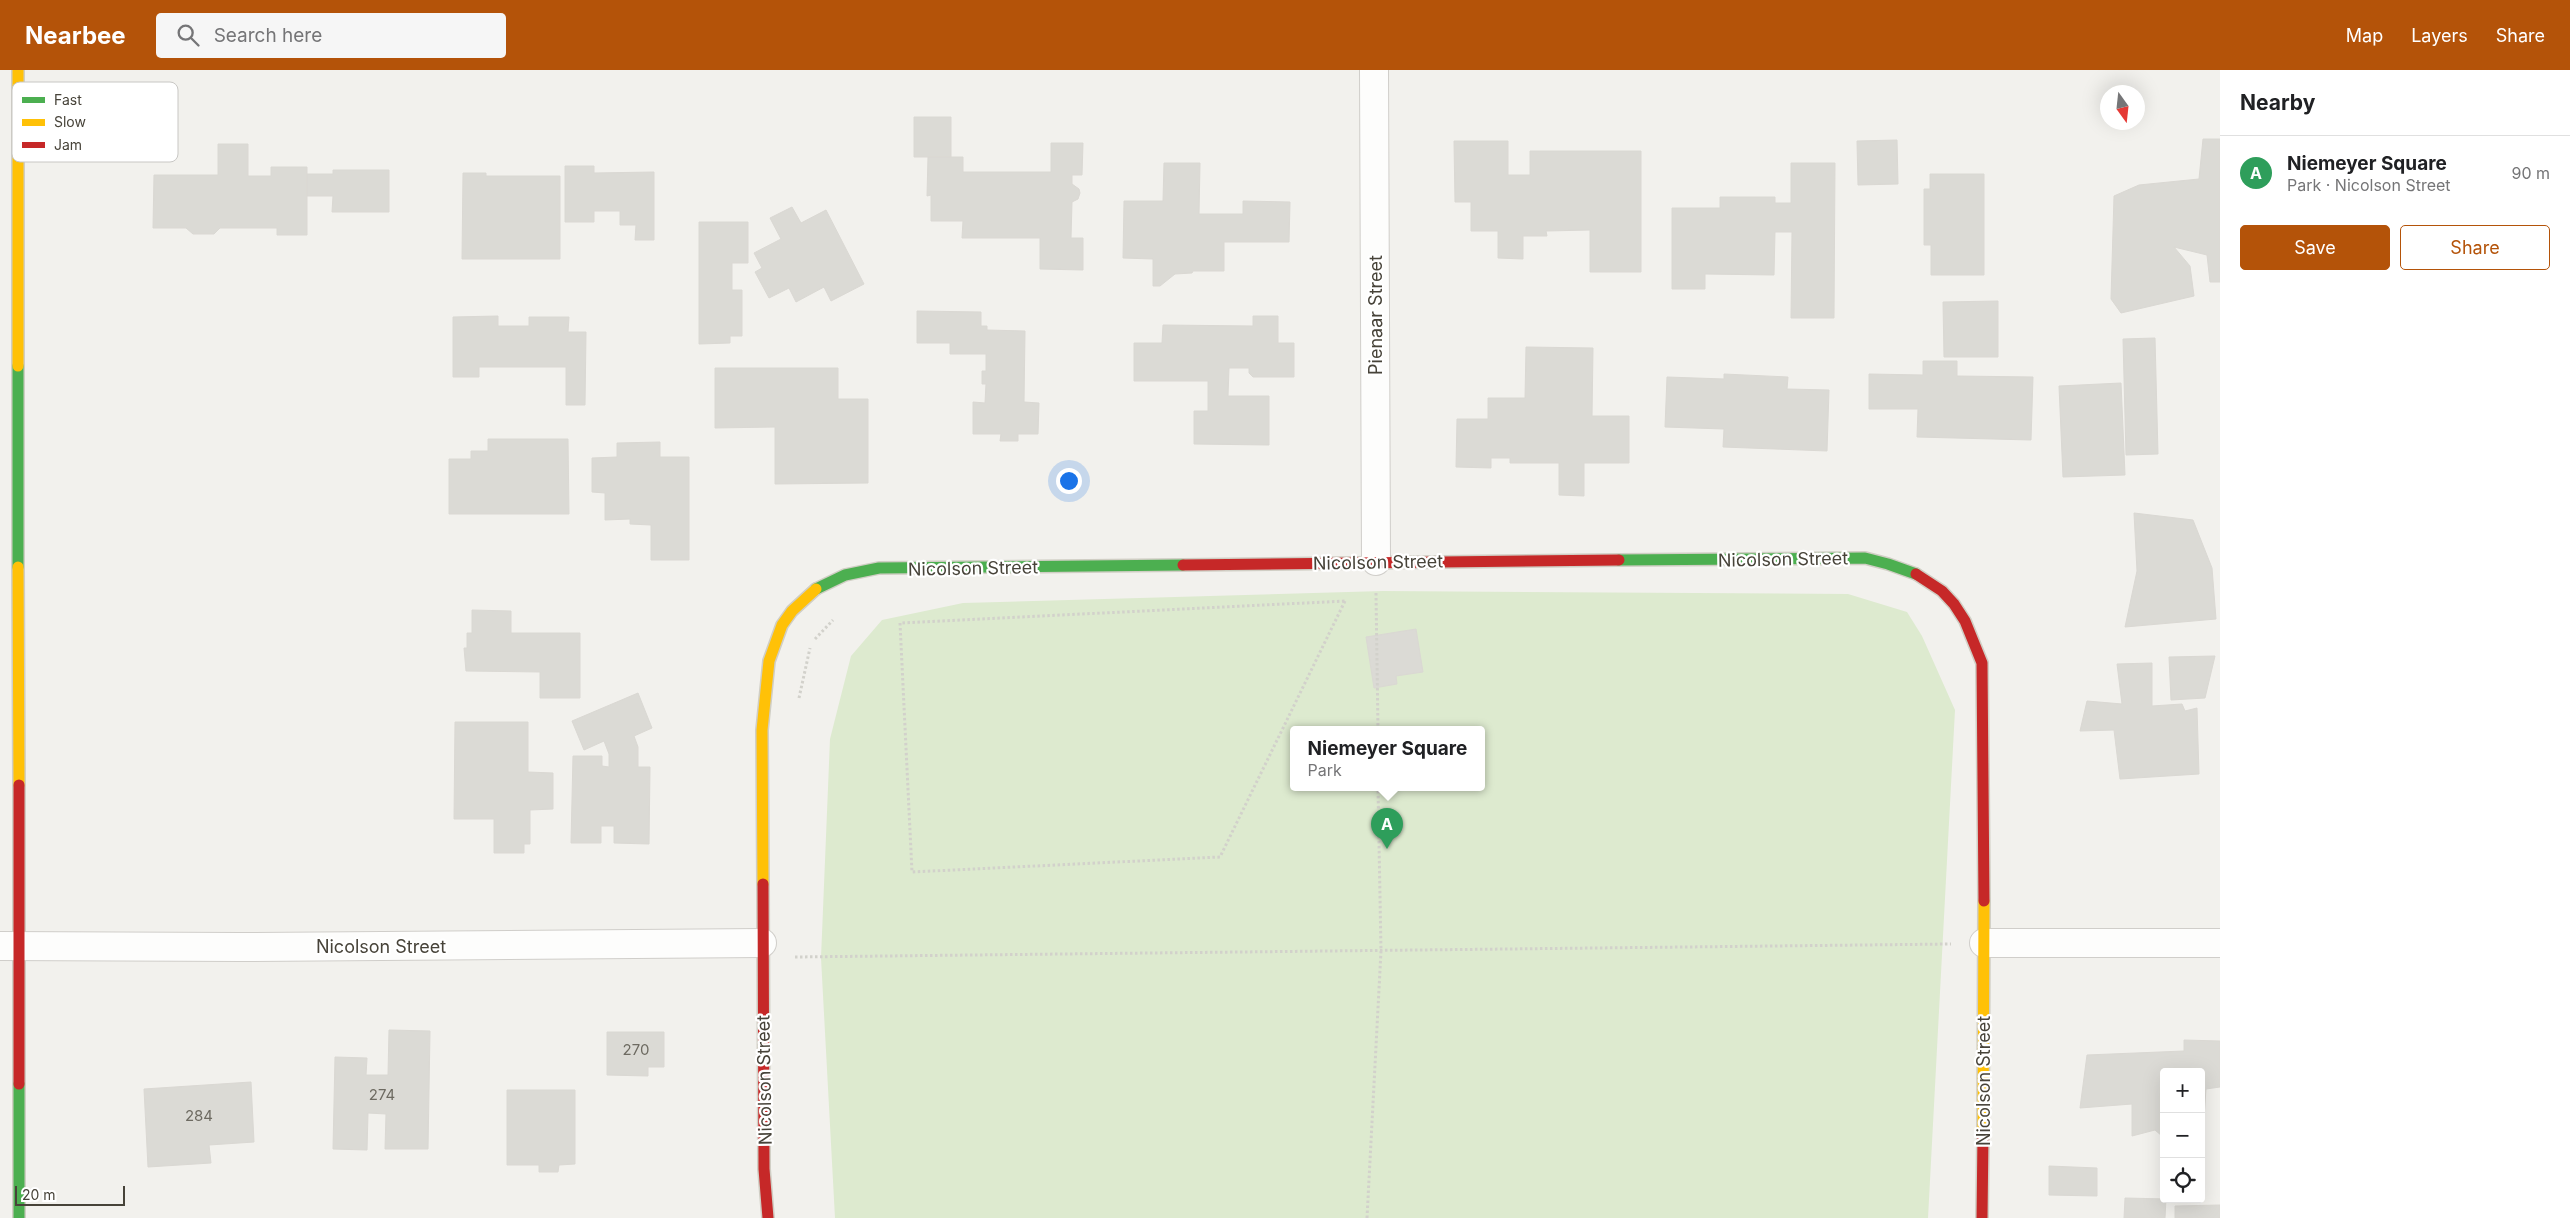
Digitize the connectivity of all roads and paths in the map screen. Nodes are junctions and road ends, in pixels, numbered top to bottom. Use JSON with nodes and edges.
{"nodes":[{"id":1,"x":1374,"y":70,"type":"edge"},
{"id":2,"x":17,"y":162,"type":"edge"},
{"id":3,"x":1376,"y":561,"type":"junction"},
{"id":4,"x":1345,"y":601,"type":"joint"},
{"id":5,"x":836,"y":617,"type":"dead end"},
{"id":6,"x":798,"y":705,"type":"dead end"},
{"id":7,"x":1378,"y":726,"type":"edge"},
{"id":8,"x":1378,"y":791,"type":"edge"},
{"id":9,"x":762,"y":943,"type":"junction"},
{"id":10,"x":1984,"y":943,"type":"junction"},
{"id":11,"x":2220,"y":943,"type":"edge"},
{"id":12,"x":9,"y":946,"type":"edge"},
{"id":13,"x":1381,"y":951,"type":"junction"},
{"id":14,"x":19,"y":1218,"type":"edge"},
{"id":15,"x":768,"y":1218,"type":"edge"},
{"id":16,"x":1367,"y":1218,"type":"edge"},
{"id":17,"x":1982,"y":1218,"type":"edge"}],
"edges":[{"from":1,"to":3,"type":"street","name":"Pienaar Street"},
{"from":2,"to":12,"type":"street"},
{"from":3,"to":7,"type":"path"},
{"from":3,"to":9,"type":"street","name":"Nicolson Street"},
{"from":3,"to":10,"type":"street","name":"Nicolson Street"},
{"from":4,"to":4,"type":"path"},
{"from":5,"to":6,"type":"path"},
{"from":8,"to":13,"type":"path"},
{"from":9,"to":12,"type":"street","name":"Nicolson Street"},
{"from":9,"to":13,"type":"path"},
{"from":9,"to":15,"type":"street","name":"Nicolson Street"},
{"from":10,"to":11,"type":"street"},
{"from":10,"to":13,"type":"path"},
{"from":10,"to":17,"type":"street","name":"Nicolson Street"},
{"from":12,"to":14,"type":"street"},
{"from":13,"to":16,"type":"path"}]}
